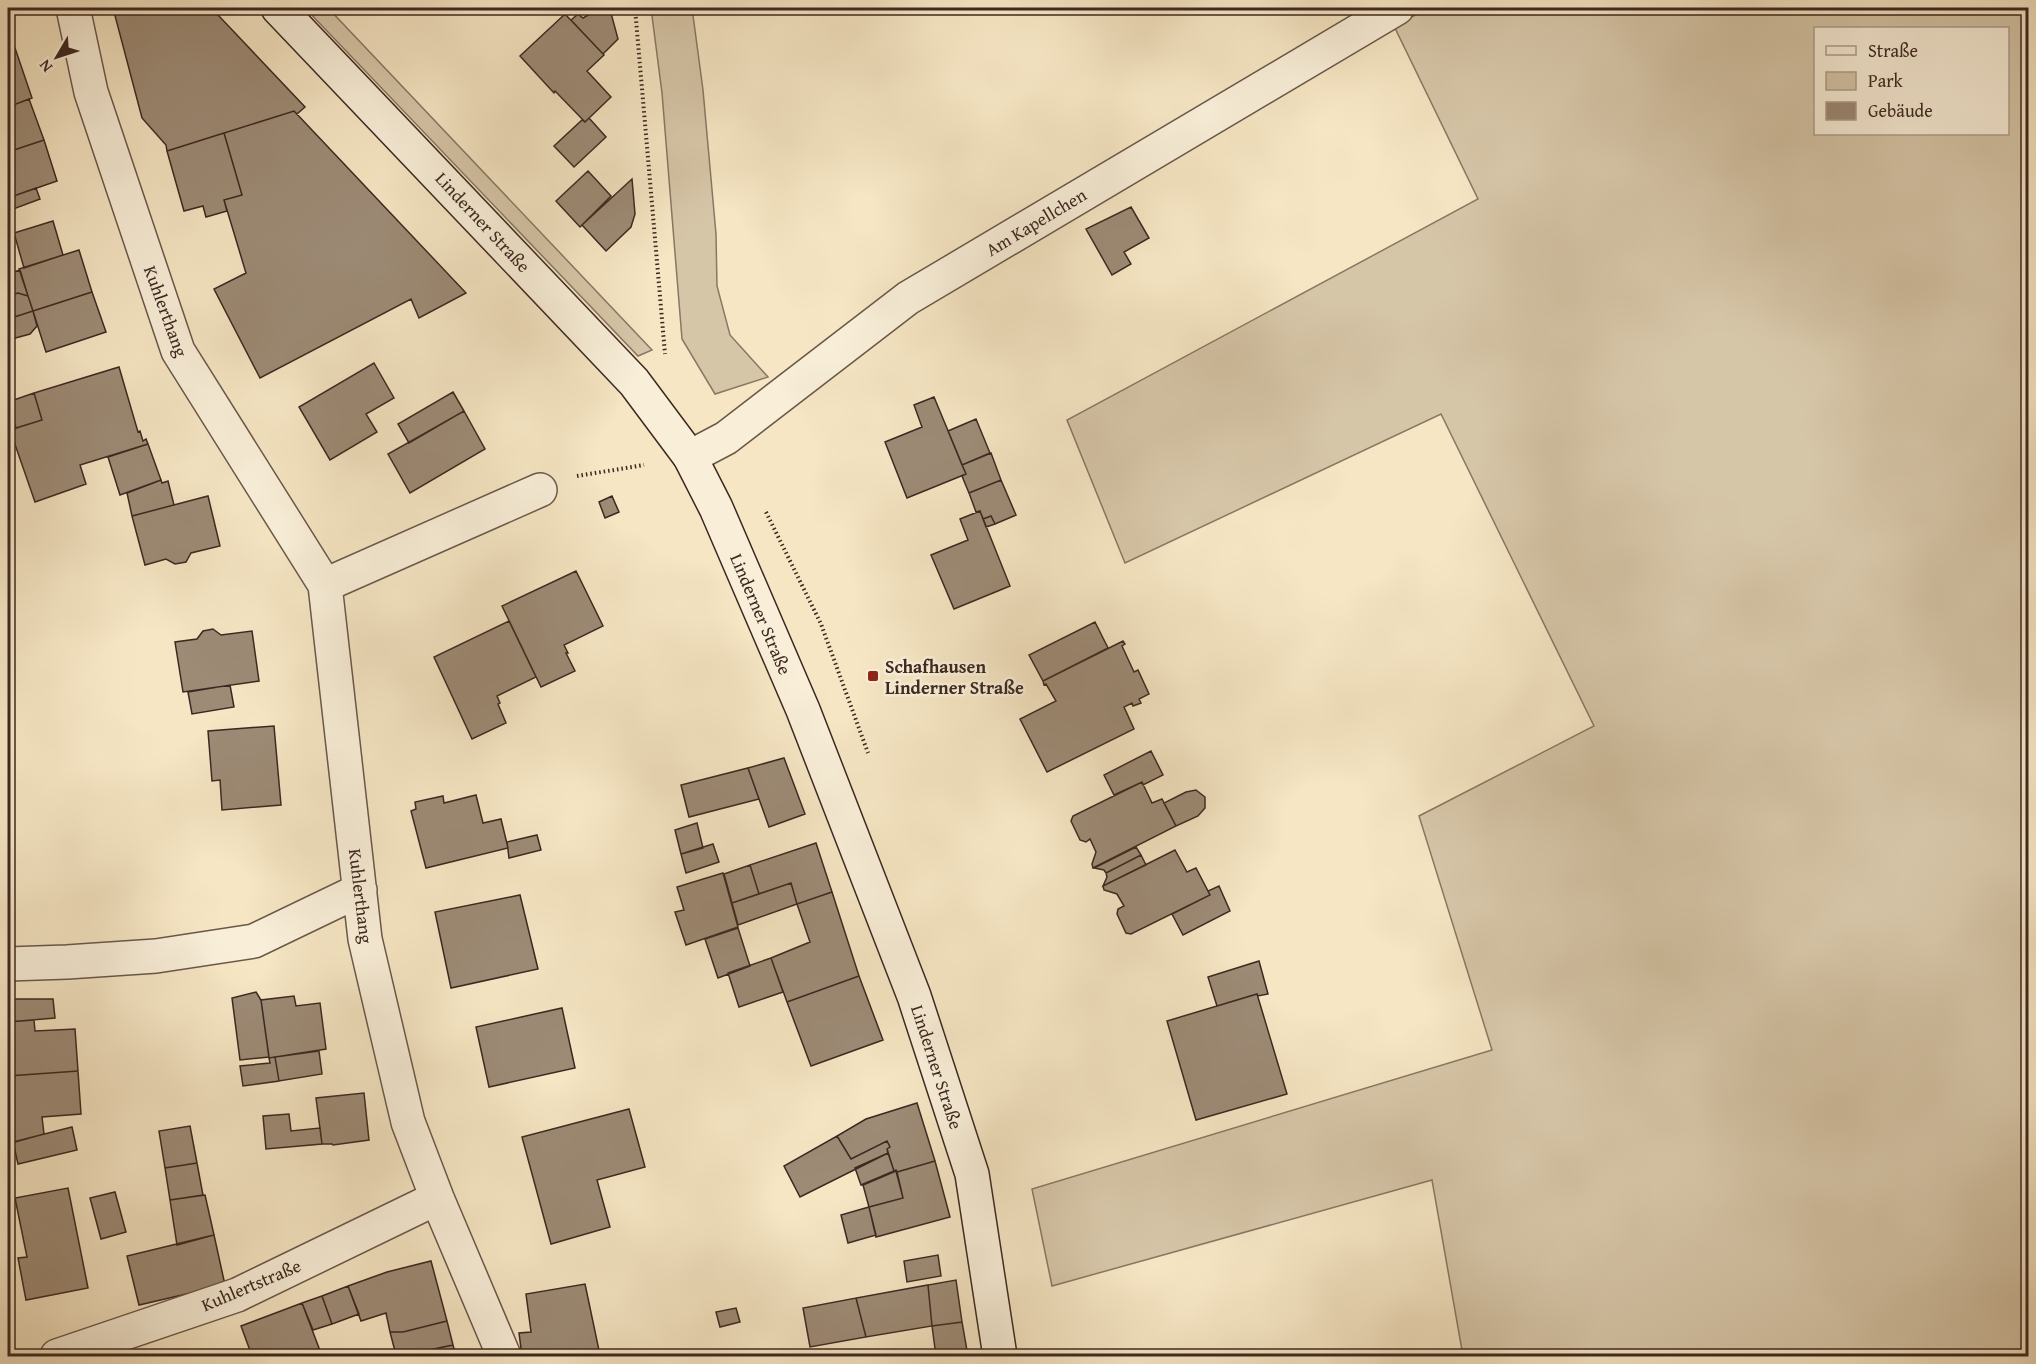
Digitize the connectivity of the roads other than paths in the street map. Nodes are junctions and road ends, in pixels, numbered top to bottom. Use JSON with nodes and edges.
{"nodes":[{"id":1,"x":73,"y":8,"type":"edge"},
{"id":2,"x":279,"y":8,"type":"edge"},
{"id":3,"x":1397,"y":8,"type":"edge"},
{"id":4,"x":690,"y":457,"type":"junction"},
{"id":5,"x":540,"y":490,"type":"road end"},
{"id":6,"x":325,"y":585,"type":"junction"},
{"id":7,"x":360,"y":890,"type":"junction"},
{"id":8,"x":8,"y":964,"type":"edge"},
{"id":9,"x":437,"y":1198,"type":"junction"},
{"id":10,"x":57,"y":1356,"type":"edge"},
{"id":11,"x":504,"y":1356,"type":"edge"},
{"id":12,"x":1000,"y":1356,"type":"edge"}],
"edges":[{"from":1,"to":6,"type":"street","name":"Kuhlerthang"},
{"from":2,"to":4,"type":"street","name":"Linderner Straße"},
{"from":3,"to":4,"type":"street","name":"Am Kapellchen"},
{"from":4,"to":12,"type":"street","name":"Linderner Straße"},
{"from":5,"to":6,"type":"street"},
{"from":6,"to":7,"type":"street","name":"Kuhlerthang"},
{"from":7,"to":8,"type":"street"},
{"from":7,"to":9,"type":"street","name":"Kuhlerthang"},
{"from":9,"to":10,"type":"street","name":"Kuhlertstraße"},
{"from":9,"to":11,"type":"street","name":"Kuhlerthang"}]}
